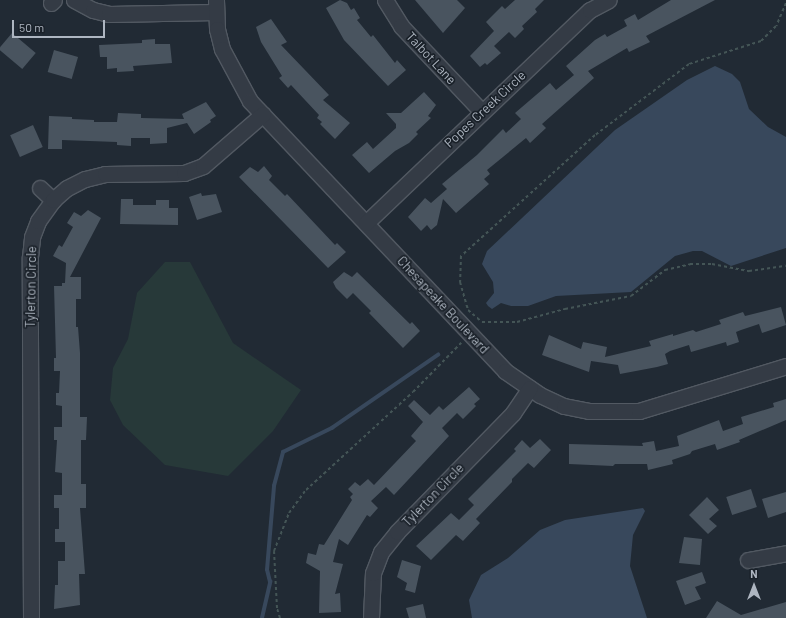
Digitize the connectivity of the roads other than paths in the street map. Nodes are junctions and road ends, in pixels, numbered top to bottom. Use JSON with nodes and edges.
{"nodes":[{"id":1,"x":74,"y":0,"type":"edge"},
{"id":2,"x":385,"y":0,"type":"edge"},
{"id":3,"x":609,"y":0,"type":"edge"},
{"id":4,"x":586,"y":5,"type":"edge"},
{"id":5,"x":216,"y":6,"type":"edge"},
{"id":6,"x":482,"y":112,"type":"junction"},
{"id":7,"x":263,"y":114,"type":"junction"},
{"id":8,"x":40,"y":188,"type":"dead end"},
{"id":9,"x":53,"y":200,"type":"junction"},
{"id":10,"x":366,"y":223,"type":"junction"},
{"id":11,"x":786,"y":366,"type":"edge"},
{"id":12,"x":530,"y":388,"type":"junction"},
{"id":13,"x":786,"y":553,"type":"edge"},
{"id":14,"x":748,"y":560,"type":"dead end"},
{"id":15,"x":30,"y":618,"type":"edge"},
{"id":16,"x":371,"y":618,"type":"edge"}],
"edges":[{"from":1,"to":5,"type":"street"},
{"from":2,"to":6,"type":"street","name":"Talbot Lane"},
{"from":3,"to":4,"type":"street","name":"Popes Creek Circle"},
{"from":4,"to":6,"type":"street","name":"Popes Creek Circle"},
{"from":5,"to":7,"type":"street","name":"Chesapeake Boulevard"},
{"from":6,"to":10,"type":"street","name":"Popes Creek Circle"},
{"from":7,"to":9,"type":"street","name":"Tylerton Circle"},
{"from":7,"to":10,"type":"street","name":"Chesapeake Boulevard"},
{"from":8,"to":9,"type":"street"},
{"from":9,"to":15,"type":"street","name":"Tylerton Circle"},
{"from":10,"to":12,"type":"street","name":"Chesapeake Boulevard"},
{"from":11,"to":12,"type":"street","name":"Chesapeake Boulevard"},
{"from":12,"to":16,"type":"street","name":"Tylerton Circle"},
{"from":13,"to":14,"type":"street"}]}
